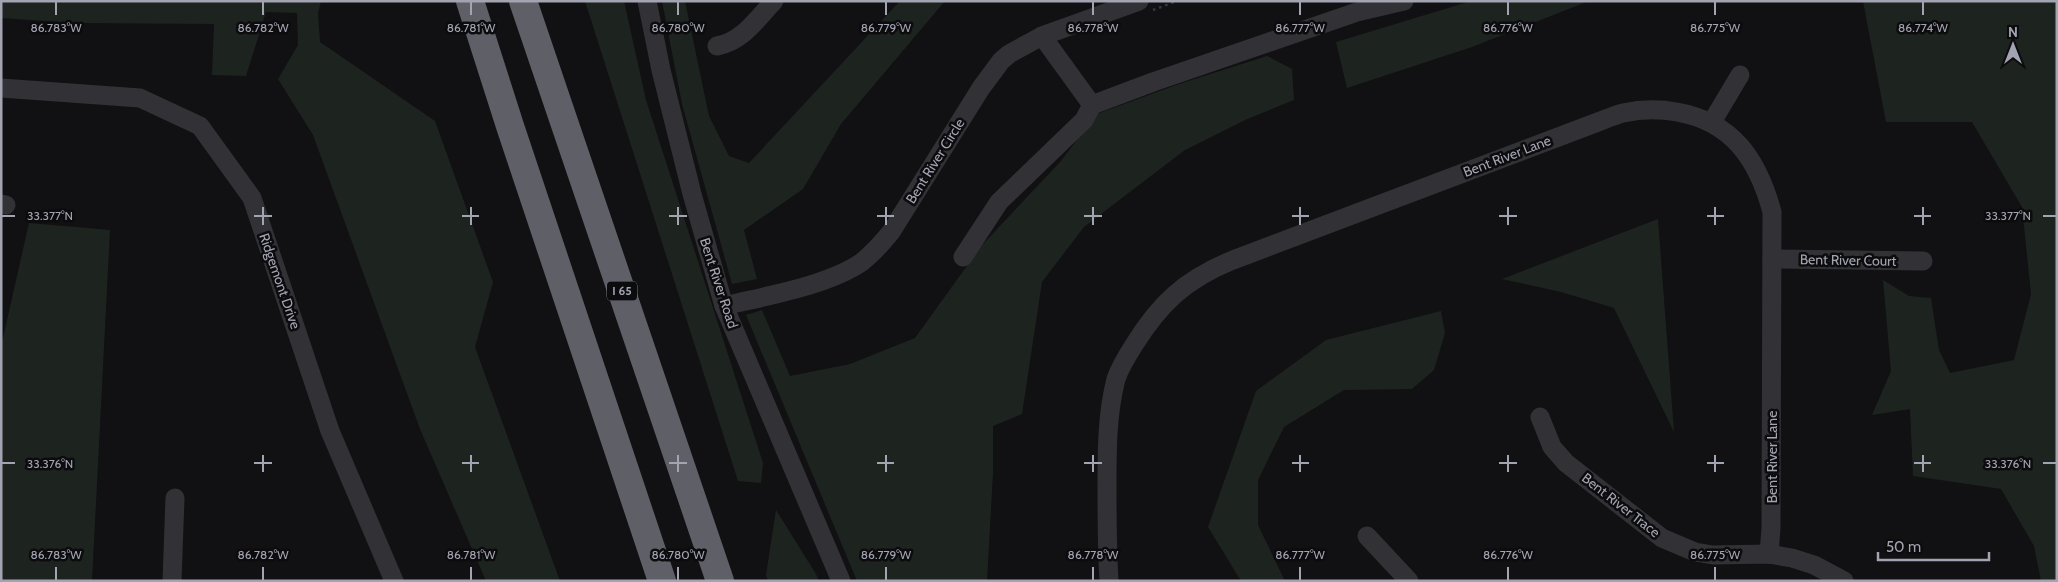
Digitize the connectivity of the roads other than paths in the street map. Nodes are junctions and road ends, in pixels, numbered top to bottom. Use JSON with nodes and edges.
{"nodes":[{"id":1,"x":470,"y":1,"type":"edge"},
{"id":2,"x":523,"y":1,"type":"edge"},
{"id":3,"x":647,"y":1,"type":"edge"},
{"id":4,"x":774,"y":1,"type":"edge"},
{"id":5,"x":1404,"y":1,"type":"edge"},
{"id":6,"x":1144,"y":6,"type":"edge"},
{"id":7,"x":1042,"y":36,"type":"junction"},
{"id":8,"x":717,"y":46,"type":"dead end"},
{"id":9,"x":1740,"y":75,"type":"dead end"},
{"id":10,"x":1,"y":88,"type":"edge"},
{"id":11,"x":1092,"y":105,"type":"junction"},
{"id":12,"x":1712,"y":122,"type":"junction"},
{"id":13,"x":963,"y":257,"type":"dead end"},
{"id":14,"x":1772,"y":259,"type":"junction"},
{"id":15,"x":1923,"y":261,"type":"dead end"},
{"id":16,"x":724,"y":306,"type":"junction"},
{"id":17,"x":1540,"y":417,"type":"dead end"},
{"id":18,"x":176,"y":498,"type":"dead end"},
{"id":19,"x":1367,"y":536,"type":"dead end"},
{"id":20,"x":1769,"y":554,"type":"junction"},
{"id":21,"x":172,"y":581,"type":"edge"},
{"id":22,"x":394,"y":581,"type":"edge"},
{"id":23,"x":662,"y":581,"type":"edge"},
{"id":24,"x":720,"y":581,"type":"edge"},
{"id":25,"x":841,"y":581,"type":"edge"},
{"id":26,"x":1109,"y":581,"type":"edge"},
{"id":27,"x":1409,"y":581,"type":"edge"},
{"id":28,"x":1844,"y":581,"type":"edge"}],
"edges":[{"from":1,"to":23,"type":"highway"},
{"from":2,"to":24,"type":"highway","number":"I 65"},
{"from":3,"to":16,"type":"street","name":"Bent River Road"},
{"from":4,"to":8,"type":"street"},
{"from":5,"to":11,"type":"street"},
{"from":6,"to":7,"type":"street","name":"Bent River Circle"},
{"from":7,"to":11,"type":"street"},
{"from":7,"to":16,"type":"street","name":"Bent River Circle"},
{"from":9,"to":12,"type":"street"},
{"from":10,"to":22,"type":"street","name":"Ridgemont Drive"},
{"from":11,"to":13,"type":"street"},
{"from":12,"to":14,"type":"street","name":"Bent River Lane"},
{"from":12,"to":26,"type":"street","name":"Bent River Lane"},
{"from":14,"to":15,"type":"street","name":"Bent River Court"},
{"from":14,"to":20,"type":"street","name":"Bent River Lane"},
{"from":16,"to":25,"type":"street","name":"Bent River Road"},
{"from":17,"to":20,"type":"street","name":"Bent River Trace"},
{"from":18,"to":21,"type":"street"},
{"from":19,"to":27,"type":"street"},
{"from":20,"to":28,"type":"street","name":"Bent River Trace"}]}
